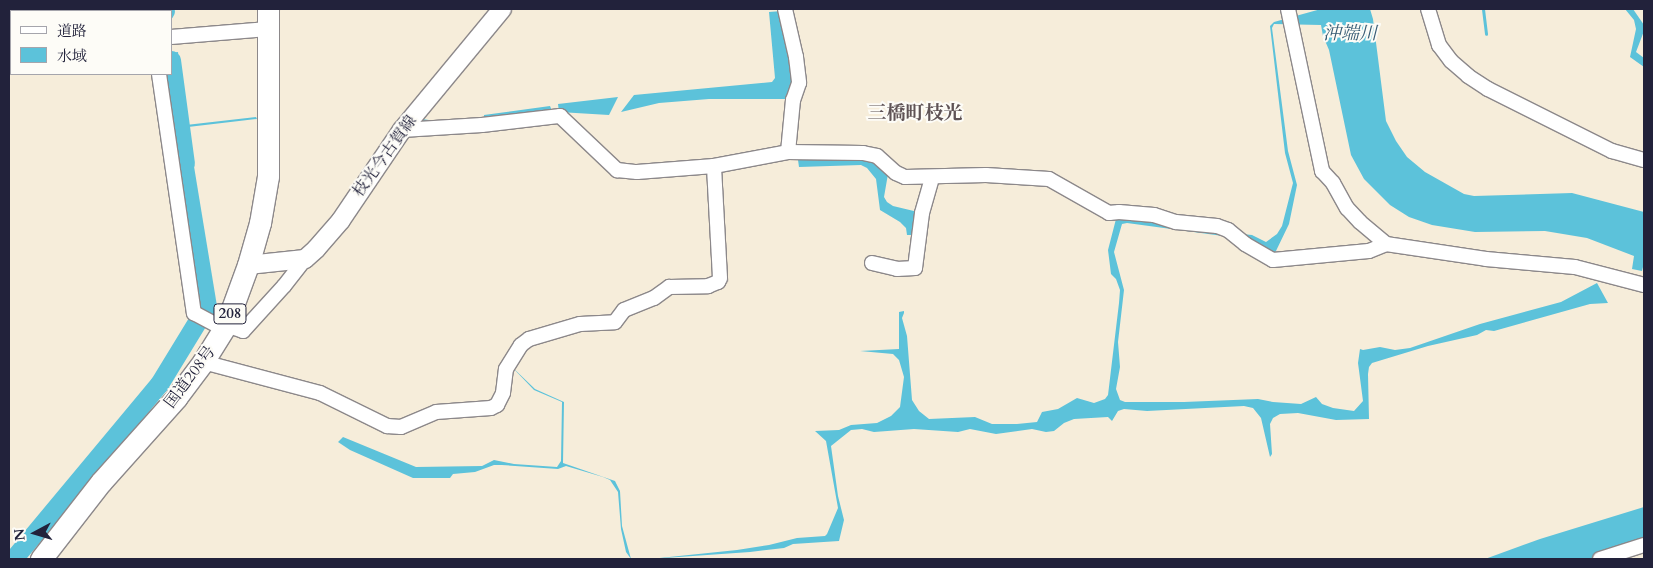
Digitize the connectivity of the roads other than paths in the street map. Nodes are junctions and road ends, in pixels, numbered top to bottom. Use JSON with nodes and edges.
{"nodes":[{"id":1,"x":502,"y":9,"type":"edge"},
{"id":2,"x":785,"y":9,"type":"edge"},
{"id":3,"x":1288,"y":9,"type":"edge"},
{"id":4,"x":1428,"y":9,"type":"edge"},
{"id":5,"x":268,"y":19,"type":"edge"},
{"id":6,"x":172,"y":37,"type":"edge"},
{"id":7,"x":159,"y":75,"type":"edge"},
{"id":8,"x":402,"y":130,"type":"junction"},
{"id":9,"x":788,"y":152,"type":"junction"},
{"id":10,"x":1644,"y":160,"type":"edge"},
{"id":11,"x":714,"y":166,"type":"junction"},
{"id":12,"x":932,"y":176,"type":"junction"},
{"id":13,"x":1386,"y":244,"type":"junction"},
{"id":14,"x":305,"y":259,"type":"junction"},
{"id":15,"x":872,"y":263,"type":"dead end"},
{"id":16,"x":248,"y":265,"type":"junction"},
{"id":17,"x":1644,"y":285,"type":"edge"},
{"id":18,"x":222,"y":325,"type":"junction"},
{"id":19,"x":203,"y":362,"type":"junction"},
{"id":20,"x":1644,"y":545,"type":"edge"},
{"id":21,"x":41,"y":559,"type":"edge"},
{"id":22,"x":1600,"y":559,"type":"edge"}],
"edges":[{"from":1,"to":8,"type":"main road","name":"枝光今古賀線"},
{"from":2,"to":9,"type":"street"},
{"from":3,"to":13,"type":"street"},
{"from":4,"to":10,"type":"street"},
{"from":5,"to":6,"type":"street"},
{"from":5,"to":16,"type":"highway","name":"国道208号","number":"208"},
{"from":7,"to":18,"type":"street"},
{"from":8,"to":11,"type":"street"},
{"from":8,"to":14,"type":"main road","name":"枝光今古賀線"},
{"from":9,"to":11,"type":"street"},
{"from":9,"to":12,"type":"street"},
{"from":11,"to":19,"type":"street"},
{"from":12,"to":13,"type":"street"},
{"from":12,"to":15,"type":"street"},
{"from":13,"to":17,"type":"street"},
{"from":14,"to":16,"type":"main road"},
{"from":14,"to":18,"type":"street"},
{"from":16,"to":18,"type":"highway","name":"国道208号","number":"208"},
{"from":18,"to":19,"type":"highway","name":"国道208号","number":"208"},
{"from":19,"to":21,"type":"highway","name":"国道208号","number":"208"},
{"from":20,"to":22,"type":"street"}]}
